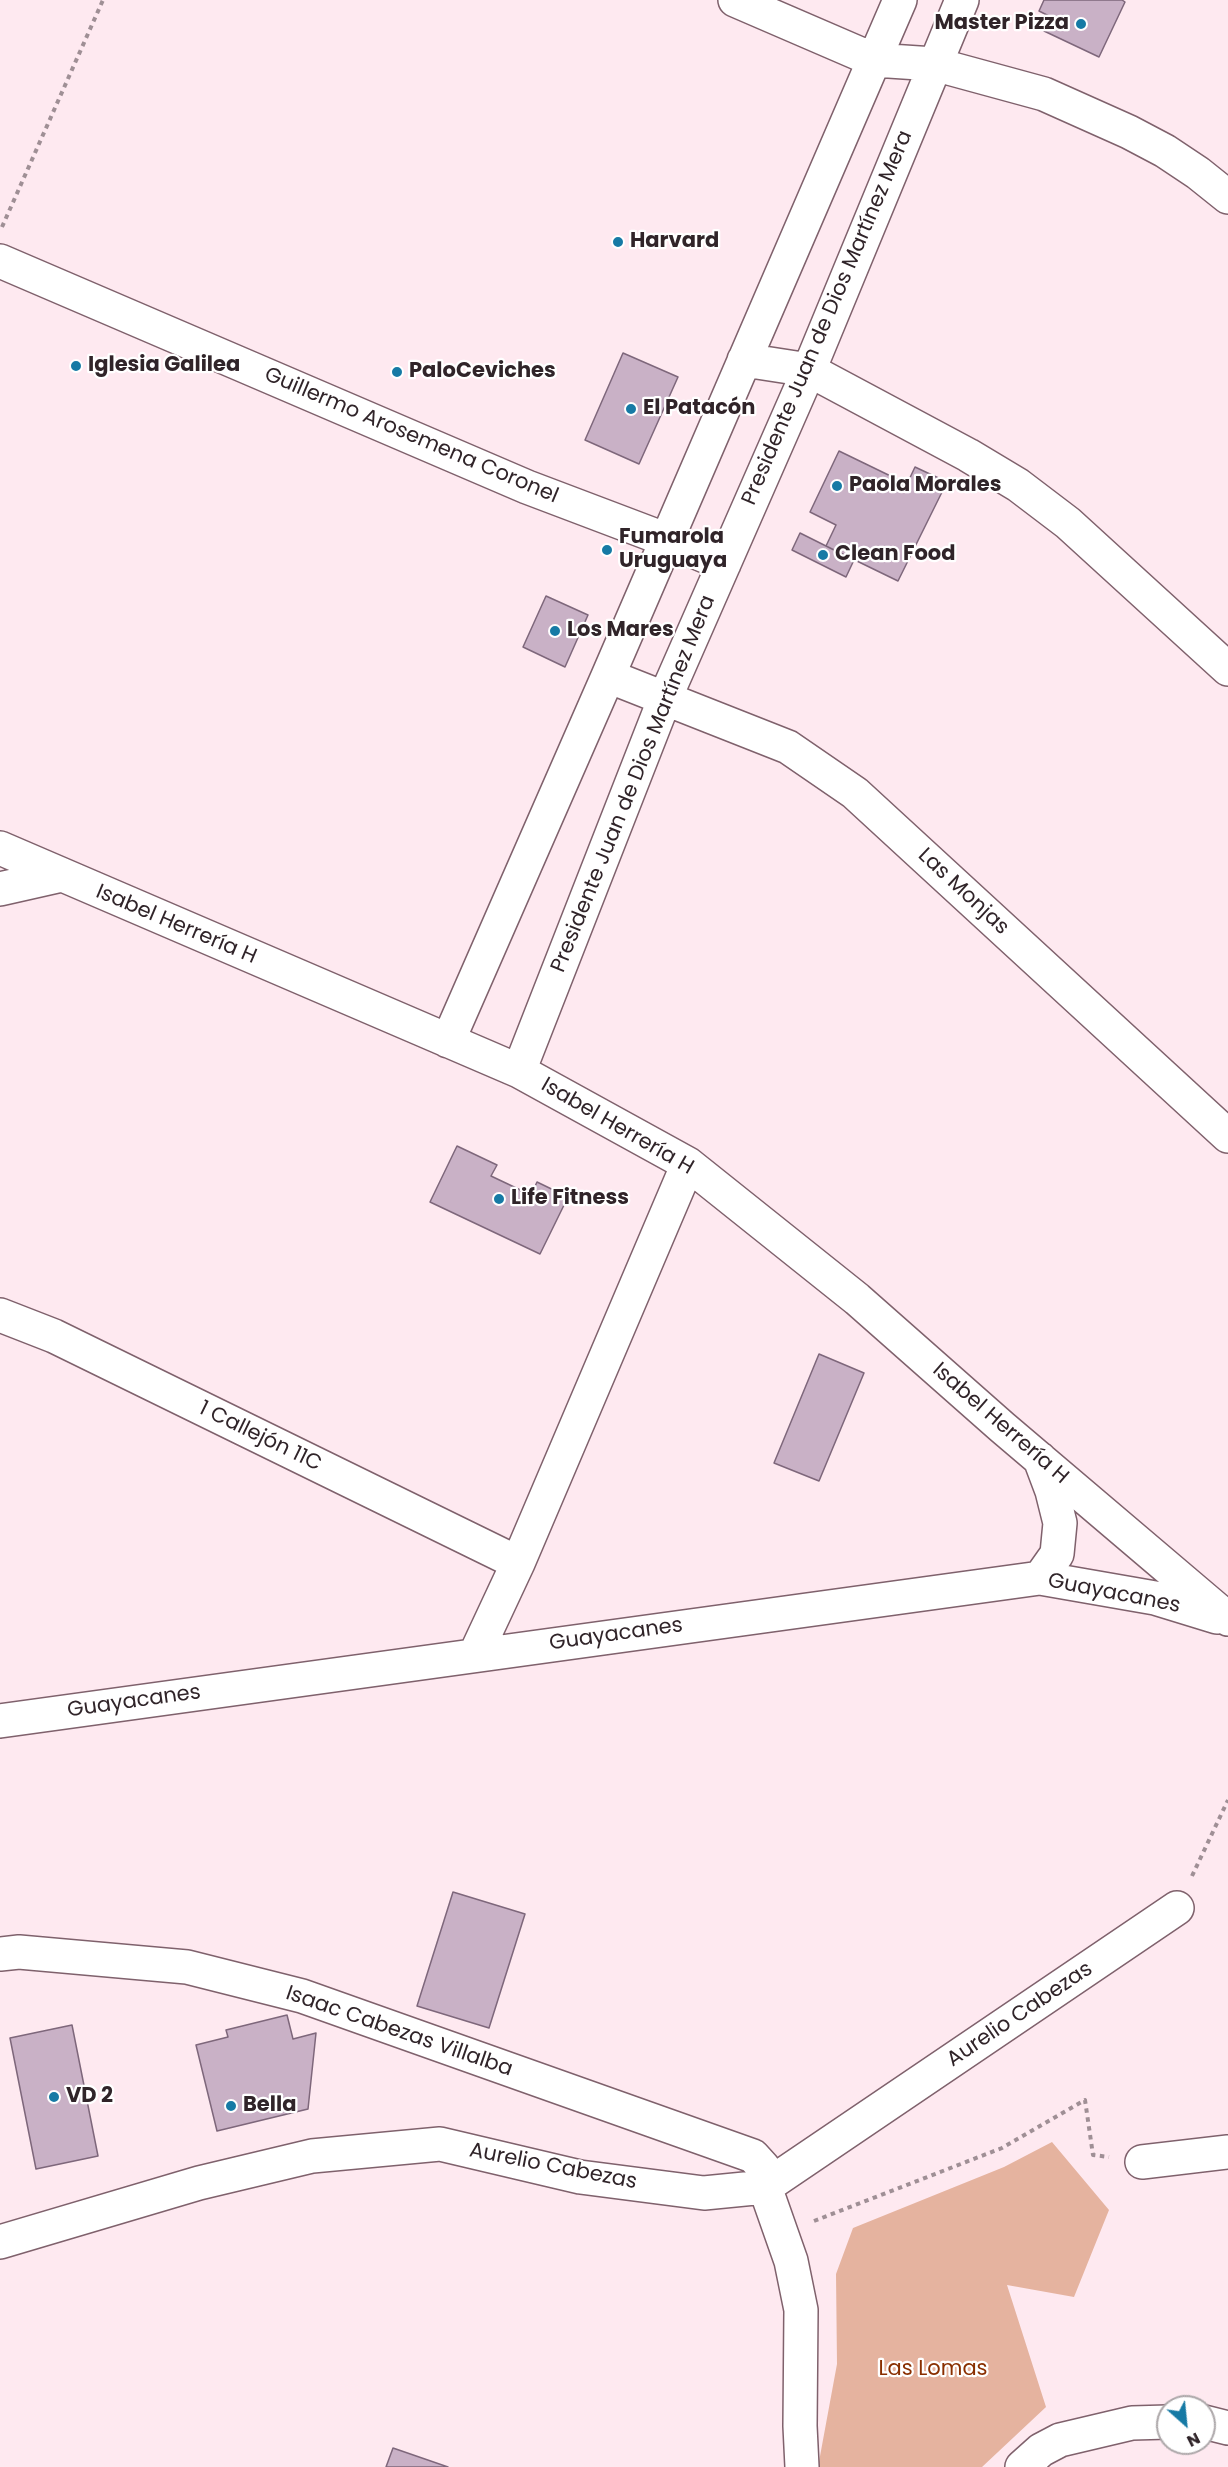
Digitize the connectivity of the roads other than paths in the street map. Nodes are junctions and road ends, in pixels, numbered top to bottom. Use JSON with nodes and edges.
{"nodes":[{"id":1,"x":735,"y":0,"type":"edge"},
{"id":2,"x":900,"y":0,"type":"edge"},
{"id":3,"x":962,"y":0,"type":"edge"},
{"id":4,"x":874,"y":60,"type":"junction"},
{"id":5,"x":934,"y":64,"type":"junction"},
{"id":6,"x":1228,"y":197,"type":"edge"},
{"id":7,"x":0,"y":261,"type":"edge"},
{"id":8,"x":744,"y":360,"type":"junction"},
{"id":9,"x":809,"y":370,"type":"junction"},
{"id":10,"x":667,"y":540,"type":"junction"},
{"id":11,"x":724,"y":564,"type":"junction"},
{"id":12,"x":1228,"y":669,"type":"edge"},
{"id":13,"x":608,"y":676,"type":"junction"},
{"id":14,"x":665,"y":698,"type":"junction"},
{"id":15,"x":0,"y":848,"type":"edge"},
{"id":16,"x":62,"y":875,"type":"junction"},
{"id":17,"x":0,"y":889,"type":"edge"},
{"id":18,"x":448,"y":1041,"type":"junction"},
{"id":19,"x":519,"y":1071,"type":"junction"},
{"id":20,"x":1228,"y":1135,"type":"edge"},
{"id":21,"x":688,"y":1164,"type":"junction"},
{"id":22,"x":0,"y":1315,"type":"edge"},
{"id":23,"x":1040,"y":1459,"type":"junction"},
{"id":24,"x":518,"y":1563,"type":"junction"},
{"id":25,"x":1040,"y":1578,"type":"junction"},
{"id":26,"x":1228,"y":1620,"type":"edge"},
{"id":27,"x":475,"y":1655,"type":"junction"},
{"id":28,"x":0,"y":1721,"type":"edge"},
{"id":29,"x":1177,"y":1908,"type":"road end"},
{"id":30,"x":0,"y":1954,"type":"edge"},
{"id":31,"x":1228,"y":2151,"type":"edge"},
{"id":32,"x":1142,"y":2162,"type":"road end"},
{"id":33,"x":765,"y":2187,"type":"junction"},
{"id":34,"x":0,"y":2242,"type":"edge"},
{"id":35,"x":1156,"y":2422,"type":"edge"},
{"id":36,"x":802,"y":2467,"type":"edge"},
{"id":37,"x":1022,"y":2467,"type":"edge"}],
"edges":[{"from":1,"to":4,"type":"street"},
{"from":2,"to":4,"type":"street"},
{"from":3,"to":5,"type":"street","name":"Presidente Juan de Dios Martínez Mera"},
{"from":4,"to":5,"type":"street"},
{"from":4,"to":8,"type":"street"},
{"from":5,"to":6,"type":"street"},
{"from":5,"to":9,"type":"street","name":"Presidente Juan de Dios Martínez Mera"},
{"from":7,"to":10,"type":"street","name":"Guillermo Arosemena Coronel"},
{"from":8,"to":9,"type":"street"},
{"from":8,"to":10,"type":"street"},
{"from":9,"to":11,"type":"street","name":"Presidente Juan de Dios Martínez Mera"},
{"from":9,"to":12,"type":"street"},
{"from":10,"to":11,"type":"street","name":"Guillermo Arosemena Coronel"},
{"from":10,"to":13,"type":"street"},
{"from":11,"to":14,"type":"street","name":"Presidente Juan de Dios Martínez Mera"},
{"from":13,"to":14,"type":"street","name":"Las Monjas"},
{"from":13,"to":18,"type":"street"},
{"from":14,"to":19,"type":"street","name":"Presidente Juan de Dios Martínez Mera"},
{"from":14,"to":20,"type":"street","name":"Las Monjas"},
{"from":15,"to":16,"type":"street","name":"Isabel Herrería H"},
{"from":16,"to":17,"type":"street"},
{"from":16,"to":18,"type":"street","name":"Isabel Herrería H"},
{"from":18,"to":19,"type":"street","name":"Isabel Herrería H"},
{"from":19,"to":21,"type":"street","name":"Isabel Herrería H"},
{"from":21,"to":23,"type":"street","name":"Isabel Herrería H"},
{"from":21,"to":24,"type":"street"},
{"from":22,"to":24,"type":"street","name":"1 Callejón 11C"},
{"from":23,"to":25,"type":"street"},
{"from":23,"to":26,"type":"street","name":"Isabel Herrería H"},
{"from":24,"to":27,"type":"street"},
{"from":25,"to":26,"type":"street","name":"Guayacanes"},
{"from":25,"to":27,"type":"street","name":"Guayacanes"},
{"from":27,"to":28,"type":"street","name":"Guayacanes"},
{"from":29,"to":33,"type":"street","name":"Aurelio Cabezas"},
{"from":30,"to":33,"type":"street","name":"Isaac Cabezas Villalba"},
{"from":31,"to":32,"type":"street"},
{"from":33,"to":34,"type":"street","name":"Aurelio Cabezas"},
{"from":33,"to":36,"type":"street","name":"Isaac Cabezas Villalba"},
{"from":35,"to":37,"type":"street"}]}
